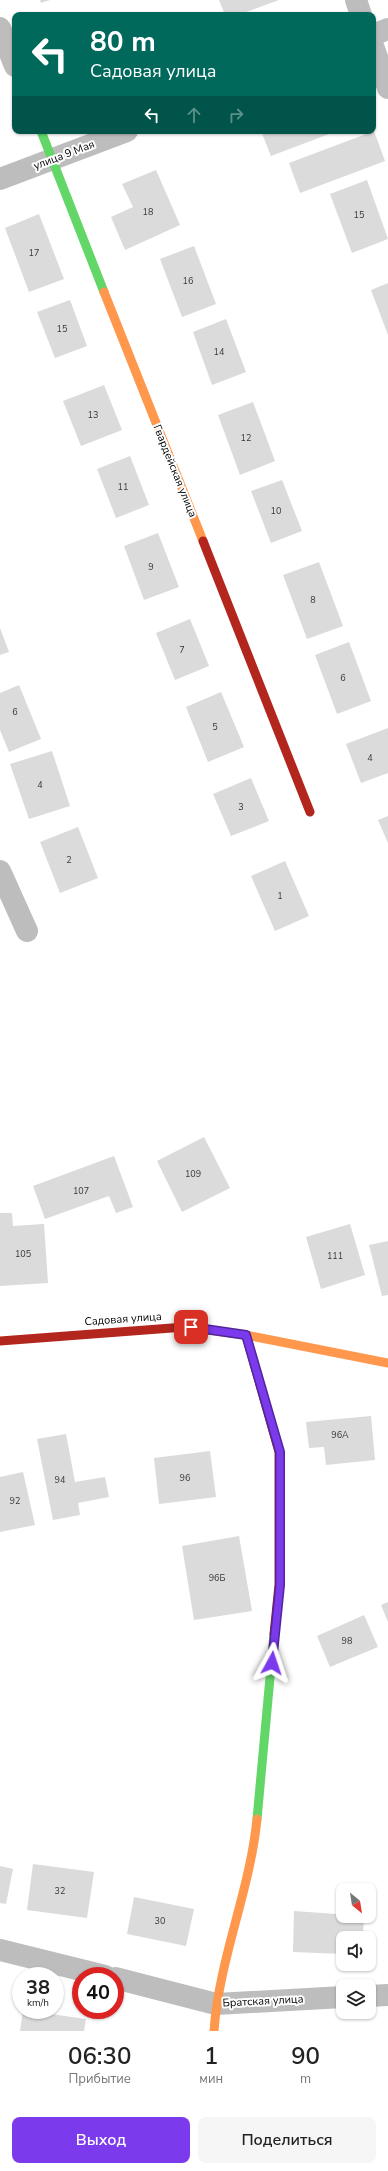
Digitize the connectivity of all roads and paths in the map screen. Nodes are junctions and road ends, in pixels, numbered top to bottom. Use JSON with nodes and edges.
{"nodes":[{"id":1,"x":356,"y":0,"type":"edge"},
{"id":2,"x":360,"y":12,"type":"edge"},
{"id":3,"x":0,"y":28,"type":"edge"},
{"id":4,"x":388,"y":29,"type":"edge"},
{"id":5,"x":376,"y":35,"type":"edge"},
{"id":6,"x":376,"y":54,"type":"edge"},
{"id":7,"x":12,"y":58,"type":"edge"},
{"id":8,"x":388,"y":88,"type":"edge"},
{"id":9,"x":42,"y":134,"type":"edge"},
{"id":10,"x":119,"y":134,"type":"edge"},
{"id":11,"x":52,"y":160,"type":"junction"},
{"id":12,"x":0,"y":179,"type":"edge"},
{"id":13,"x":310,"y":812,"type":"dead end"},
{"id":14,"x":0,"y":871,"type":"edge"},
{"id":15,"x":27,"y":931,"type":"dead end"},
{"id":16,"x":246,"y":1335,"type":"junction"},
{"id":17,"x":0,"y":1341,"type":"edge"},
{"id":18,"x":388,"y":1363,"type":"edge"},
{"id":19,"x":0,"y":1950,"type":"edge"},
{"id":20,"x":72,"y":1968,"type":"edge"},
{"id":21,"x":124,"y":1980,"type":"edge"},
{"id":22,"x":388,"y":1995,"type":"edge"},
{"id":23,"x":376,"y":1996,"type":"edge"},
{"id":24,"x":336,"y":1997,"type":"edge"},
{"id":25,"x":216,"y":2004,"type":"junction"},
{"id":26,"x":214,"y":2031,"type":"edge"}],
"edges":[{"from":1,"to":2,"type":"street"},
{"from":3,"to":7,"type":"street"},
{"from":4,"to":5,"type":"street"},
{"from":6,"to":8,"type":"street"},
{"from":9,"to":11,"type":"street","name":"Гвардейская улица"},
{"from":10,"to":11,"type":"street","name":"улица 9 Мая"},
{"from":11,"to":12,"type":"street","name":"улица 9 Мая"},
{"from":11,"to":13,"type":"street","name":"Гвардейская улица"},
{"from":14,"to":15,"type":"street"},
{"from":16,"to":17,"type":"street","name":"Садовая улица"},
{"from":16,"to":18,"type":"street","name":"Садовая улица"},
{"from":16,"to":25,"type":"street"},
{"from":19,"to":20,"type":"street"},
{"from":21,"to":25,"type":"street","name":"Братская улица"},
{"from":22,"to":23,"type":"street"},
{"from":24,"to":25,"type":"street","name":"Братская улица"},
{"from":25,"to":26,"type":"street"}]}
